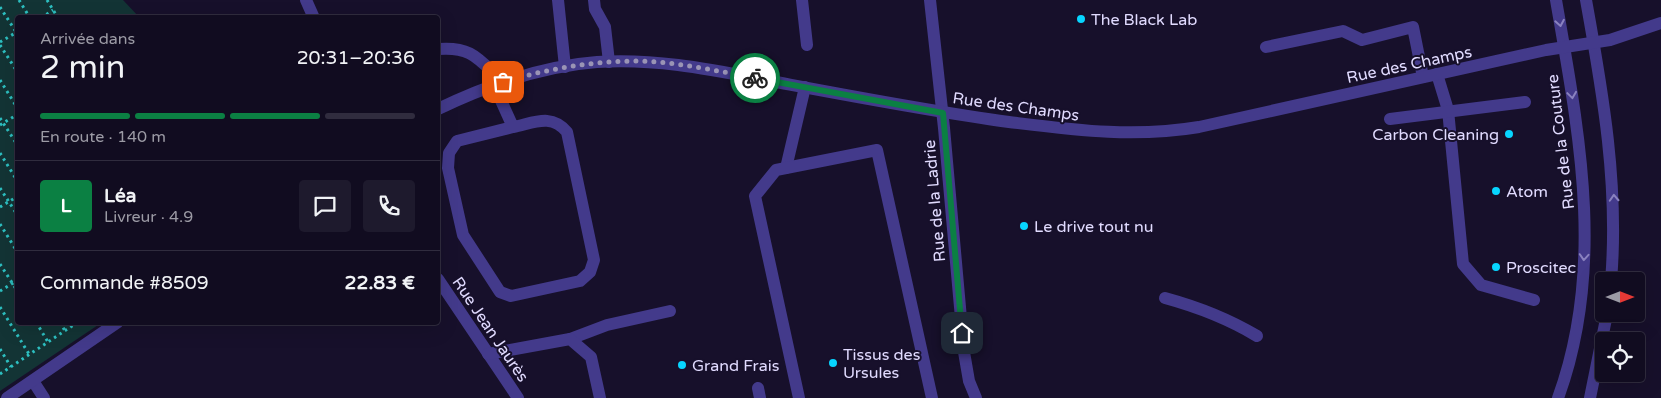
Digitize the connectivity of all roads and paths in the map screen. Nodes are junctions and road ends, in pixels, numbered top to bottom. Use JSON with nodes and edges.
{"nodes":[{"id":1,"x":19,"y":0,"type":"edge"},
{"id":2,"x":47,"y":0,"type":"edge"},
{"id":3,"x":306,"y":0,"type":"edge"},
{"id":4,"x":558,"y":0,"type":"edge"},
{"id":5,"x":594,"y":0,"type":"edge"},
{"id":6,"x":802,"y":0,"type":"edge"},
{"id":7,"x":930,"y":0,"type":"edge"},
{"id":8,"x":1556,"y":0,"type":"edge"},
{"id":9,"x":1586,"y":0,"type":"edge"},
{"id":10,"x":0,"y":7,"type":"edge"},
{"id":11,"x":53,"y":10,"type":"junction"},
{"id":12,"x":28,"y":15,"type":"edge"},
{"id":13,"x":46,"y":15,"type":"edge"},
{"id":14,"x":56,"y":15,"type":"edge"},
{"id":15,"x":313,"y":15,"type":"edge"},
{"id":16,"x":1661,"y":22,"type":"edge"},
{"id":17,"x":15,"y":30,"type":"edge"},
{"id":18,"x":15,"y":34,"type":"edge"},
{"id":19,"x":0,"y":43,"type":"edge"},
{"id":20,"x":1594,"y":44,"type":"junction"},
{"id":21,"x":807,"y":45,"type":"dead end"},
{"id":22,"x":1266,"y":47,"type":"dead end"},
{"id":23,"x":1564,"y":47,"type":"junction"},
{"id":24,"x":440,"y":49,"type":"edge"},
{"id":25,"x":609,"y":62,"type":"junction"},
{"id":26,"x":566,"y":67,"type":"junction"},
{"id":27,"x":15,"y":68,"type":"edge"},
{"id":28,"x":1437,"y":74,"type":"junction"},
{"id":29,"x":1423,"y":77,"type":"junction"},
{"id":30,"x":0,"y":80,"type":"edge"},
{"id":31,"x":498,"y":84,"type":"junction"},
{"id":32,"x":805,"y":87,"type":"junction"},
{"id":33,"x":1525,"y":102,"type":"dead end"},
{"id":34,"x":15,"y":104,"type":"edge"},
{"id":35,"x":440,"y":108,"type":"edge"},
{"id":36,"x":1448,"y":110,"type":"junction"},
{"id":37,"x":943,"y":113,"type":"junction"},
{"id":38,"x":15,"y":116,"type":"edge"},
{"id":39,"x":0,"y":118,"type":"edge"},
{"id":40,"x":1390,"y":118,"type":"dead end"},
{"id":41,"x":2,"y":124,"type":"edge"},
{"id":42,"x":512,"y":127,"type":"junction"},
{"id":43,"x":15,"y":142,"type":"edge"},
{"id":44,"x":0,"y":153,"type":"edge"},
{"id":45,"x":786,"y":168,"type":"junction"},
{"id":46,"x":15,"y":177,"type":"edge"},
{"id":47,"x":0,"y":188,"type":"edge"},
{"id":48,"x":15,"y":198,"type":"edge"},
{"id":49,"x":8,"y":202,"type":"junction"},
{"id":50,"x":0,"y":207,"type":"edge"},
{"id":51,"x":15,"y":212,"type":"edge"},
{"id":52,"x":0,"y":224,"type":"edge"},
{"id":53,"x":15,"y":248,"type":"edge"},
{"id":54,"x":0,"y":264,"type":"edge"},
{"id":55,"x":1612,"y":272,"type":"edge"},
{"id":56,"x":15,"y":282,"type":"edge"},
{"id":57,"x":440,"y":282,"type":"edge"},
{"id":58,"x":12,"y":284,"type":"junction"},
{"id":59,"x":15,"y":288,"type":"edge"},
{"id":60,"x":0,"y":291,"type":"edge"},
{"id":61,"x":1165,"y":298,"type":"dead end"},
{"id":62,"x":1534,"y":300,"type":"dead end"},
{"id":63,"x":0,"y":307,"type":"edge"},
{"id":64,"x":670,"y":311,"type":"dead end"},
{"id":65,"x":1605,"y":322,"type":"edge"},
{"id":66,"x":38,"y":325,"type":"edge"},
{"id":67,"x":62,"y":325,"type":"edge"},
{"id":68,"x":74,"y":325,"type":"edge"},
{"id":69,"x":113,"y":325,"type":"edge"},
{"id":70,"x":65,"y":331,"type":"junction"},
{"id":71,"x":1257,"y":336,"type":"dead end"},
{"id":72,"x":570,"y":339,"type":"junction"},
{"id":73,"x":48,"y":342,"type":"junction"},
{"id":74,"x":0,"y":349,"type":"edge"},
{"id":75,"x":29,"y":354,"type":"junction"},
{"id":76,"x":488,"y":354,"type":"junction"},
{"id":77,"x":11,"y":367,"type":"junction"},
{"id":78,"x":0,"y":374,"type":"edge"},
{"id":79,"x":33,"y":382,"type":"junction"},
{"id":80,"x":7,"y":398,"type":"edge"},
{"id":81,"x":44,"y":398,"type":"edge"},
{"id":82,"x":518,"y":398,"type":"edge"},
{"id":83,"x":600,"y":398,"type":"edge"},
{"id":84,"x":799,"y":398,"type":"edge"},
{"id":85,"x":932,"y":398,"type":"edge"},
{"id":86,"x":976,"y":398,"type":"edge"},
{"id":87,"x":1558,"y":398,"type":"edge"},
{"id":88,"x":1590,"y":398,"type":"edge"}],
"edges":[{"from":1,"to":12,"type":"path"},
{"from":2,"to":11,"type":"path"},
{"from":3,"to":15,"type":"street"},
{"from":4,"to":26,"type":"street"},
{"from":5,"to":25,"type":"street"},
{"from":6,"to":21,"type":"street"},
{"from":7,"to":37,"type":"street","name":"Rue de la Ladrie"},
{"from":8,"to":23,"type":"street","name":"Rue de la Couture","one_way":true},
{"from":9,"to":20,"type":"street"},
{"from":10,"to":17,"type":"path"},
{"from":11,"to":13,"type":"path"},
{"from":11,"to":14,"type":"path"},
{"from":16,"to":20,"type":"street","name":"Rue des Champs"},
{"from":18,"to":19,"type":"path"},
{"from":19,"to":27,"type":"path"},
{"from":20,"to":23,"type":"street","name":"Rue des Champs"},
{"from":55,"to":20,"type":"street","one_way":true},
{"from":22,"to":29,"type":"street"},
{"from":23,"to":28,"type":"street","name":"Rue des Champs"},
{"from":23,"to":87,"type":"street","name":"Rue de la Couture","one_way":true},
{"from":24,"to":31,"type":"street"},
{"from":25,"to":26,"type":"street","name":"Rue des Champs"},
{"from":25,"to":32,"type":"street","name":"Rue des Champs"},
{"from":26,"to":31,"type":"street","name":"Rue des Champs"},
{"from":28,"to":29,"type":"street","name":"Rue des Champs"},
{"from":28,"to":36,"type":"street"},
{"from":29,"to":37,"type":"street","name":"Rue des Champs"},
{"from":30,"to":34,"type":"path"},
{"from":31,"to":35,"type":"street","name":"Rue des Champs"},
{"from":31,"to":42,"type":"street"},
{"from":32,"to":37,"type":"street","name":"Rue des Champs"},
{"from":32,"to":45,"type":"street"},
{"from":33,"to":36,"type":"street"},
{"from":36,"to":40,"type":"street"},
{"from":36,"to":62,"type":"street"},
{"from":37,"to":86,"type":"street","name":"Rue de la Ladrie"},
{"from":38,"to":41,"type":"path"},
{"from":39,"to":41,"type":"path"},
{"from":41,"to":43,"type":"path"},
{"from":42,"to":42,"type":"street"},
{"from":44,"to":46,"type":"path"},
{"from":45,"to":84,"type":"street"},
{"from":45,"to":85,"type":"street"},
{"from":47,"to":49,"type":"path"},
{"from":48,"to":49,"type":"path"},
{"from":49,"to":50,"type":"path"},
{"from":49,"to":51,"type":"path"},
{"from":52,"to":53,"type":"path"},
{"from":54,"to":58,"type":"path"},
{"from":56,"to":58,"type":"path"},
{"from":57,"to":76,"type":"street","name":"Rue Jean Jaurès"},
{"from":58,"to":59,"type":"path"},
{"from":58,"to":60,"type":"path"},
{"from":61,"to":71,"type":"street"},
{"from":63,"to":75,"type":"path"},
{"from":64,"to":72,"type":"street"},
{"from":65,"to":88,"type":"street"},
{"from":66,"to":73,"type":"path"},
{"from":67,"to":70,"type":"path"},
{"from":68,"to":70,"type":"path"},
{"from":69,"to":79,"type":"street"},
{"from":70,"to":73,"type":"path"},
{"from":72,"to":76,"type":"street"},
{"from":72,"to":83,"type":"street"},
{"from":73,"to":75,"type":"path"},
{"from":74,"to":77,"type":"path"},
{"from":75,"to":77,"type":"path"},
{"from":76,"to":82,"type":"street","name":"Rue Jean Jaurès"},
{"from":77,"to":78,"type":"path"},
{"from":79,"to":80,"type":"street"},
{"from":79,"to":81,"type":"street"}]}
